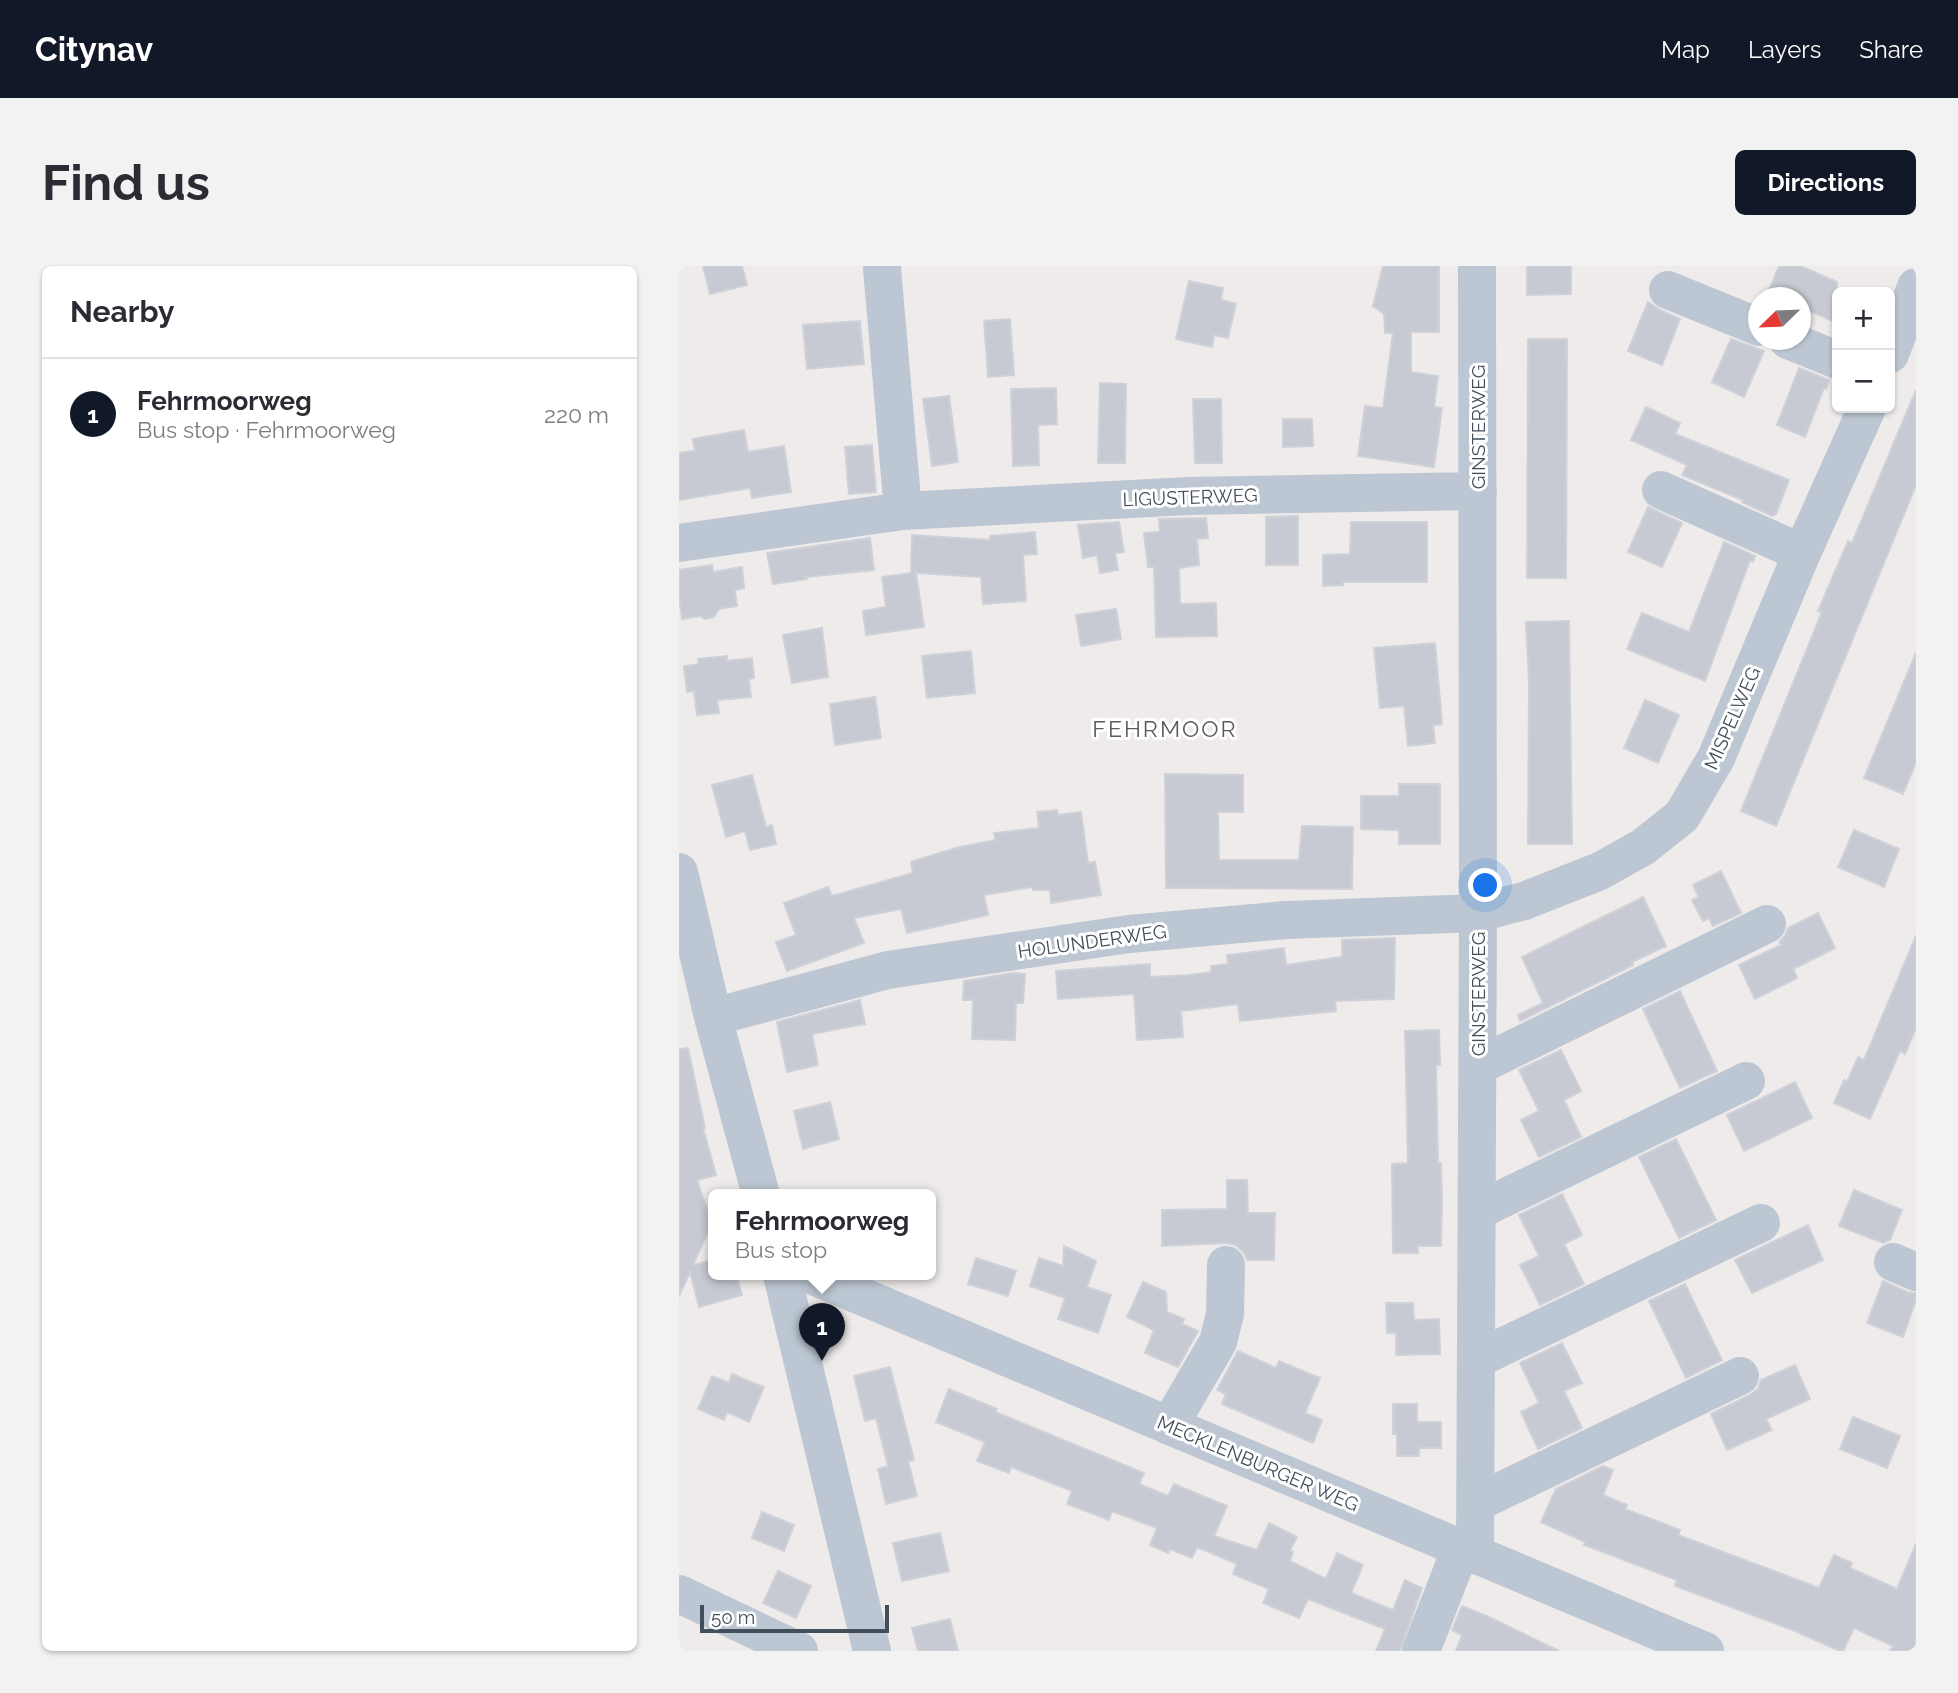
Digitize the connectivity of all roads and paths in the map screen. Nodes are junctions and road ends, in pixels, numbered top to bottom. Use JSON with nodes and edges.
{"nodes":[{"id":1,"x":1477,"y":266,"type":"edge"},
{"id":2,"x":882,"y":268,"type":"dead end"},
{"id":3,"x":1916,"y":288,"type":"edge"},
{"id":4,"x":1668,"y":290,"type":"dead end"},
{"id":5,"x":1748,"y":323,"type":"edge"},
{"id":6,"x":1811,"y":349,"type":"edge"},
{"id":7,"x":1892,"y":350,"type":"edge"},
{"id":8,"x":1832,"y":358,"type":"edge"},
{"id":9,"x":1865,"y":413,"type":"edge"},
{"id":10,"x":1661,"y":490,"type":"dead end"},
{"id":11,"x":1478,"y":491,"type":"junction"},
{"id":12,"x":903,"y":511,"type":"junction"},
{"id":13,"x":679,"y":543,"type":"edge"},
{"id":14,"x":1803,"y":553,"type":"junction"},
{"id":15,"x":680,"y":880,"type":"edge"},
{"id":16,"x":1478,"y":914,"type":"junction"},
{"id":17,"x":1767,"y":925,"type":"dead end"},
{"id":18,"x":713,"y":1017,"type":"junction"},
{"id":19,"x":1478,"y":1066,"type":"junction"},
{"id":20,"x":1746,"y":1081,"type":"dead end"},
{"id":21,"x":759,"y":1189,"type":"edge"},
{"id":22,"x":1477,"y":1211,"type":"junction"},
{"id":23,"x":1761,"y":1223,"type":"dead end"},
{"id":24,"x":1226,"y":1265,"type":"dead end"},
{"id":25,"x":783,"y":1280,"type":"edge"},
{"id":26,"x":823,"y":1280,"type":"edge"},
{"id":27,"x":1477,"y":1359,"type":"junction"},
{"id":28,"x":1740,"y":1376,"type":"dead end"},
{"id":29,"x":1169,"y":1426,"type":"junction"},
{"id":30,"x":1476,"y":1503,"type":"junction"},
{"id":31,"x":1468,"y":1551,"type":"junction"},
{"id":32,"x":679,"y":1594,"type":"edge"},
{"id":33,"x":799,"y":1651,"type":"edge"},
{"id":34,"x":872,"y":1651,"type":"edge"},
{"id":35,"x":1421,"y":1651,"type":"edge"},
{"id":36,"x":1705,"y":1651,"type":"edge"}],
"edges":[{"from":1,"to":11,"type":"street","name":"GINSTERWEG"},
{"from":2,"to":12,"type":"street"},
{"from":3,"to":7,"type":"street"},
{"from":4,"to":5,"type":"street"},
{"from":6,"to":8,"type":"street"},
{"from":9,"to":14,"type":"street","name":"MISPELWEG"},
{"from":10,"to":14,"type":"street"},
{"from":11,"to":12,"type":"street","name":"LIGUSTERWEG"},
{"from":11,"to":16,"type":"street","name":"GINSTERWEG"},
{"from":12,"to":13,"type":"street","name":"LIGUSTERWEG"},
{"from":14,"to":16,"type":"street","name":"MISPELWEG"},
{"from":15,"to":18,"type":"street"},
{"from":16,"to":18,"type":"street","name":"HOLUNDERWEG"},
{"from":16,"to":19,"type":"street","name":"GINSTERWEG"},
{"from":17,"to":19,"type":"street"},
{"from":18,"to":21,"type":"street"},
{"from":19,"to":22,"type":"street","name":"GINSTERWEG"},
{"from":20,"to":22,"type":"street"},
{"from":22,"to":27,"type":"street","name":"GINSTERWEG"},
{"from":23,"to":27,"type":"street"},
{"from":24,"to":29,"type":"street"},
{"from":25,"to":34,"type":"street"},
{"from":26,"to":29,"type":"street","name":"MECKLENBURGER WEG"},
{"from":27,"to":30,"type":"street","name":"GINSTERWEG"},
{"from":28,"to":30,"type":"street"},
{"from":29,"to":31,"type":"street","name":"MECKLENBURGER WEG"},
{"from":30,"to":31,"type":"street","name":"GINSTERWEG"},
{"from":31,"to":35,"type":"street"},
{"from":31,"to":36,"type":"street","name":"MECKLENBURGER WEG"},
{"from":32,"to":33,"type":"street"}]}
